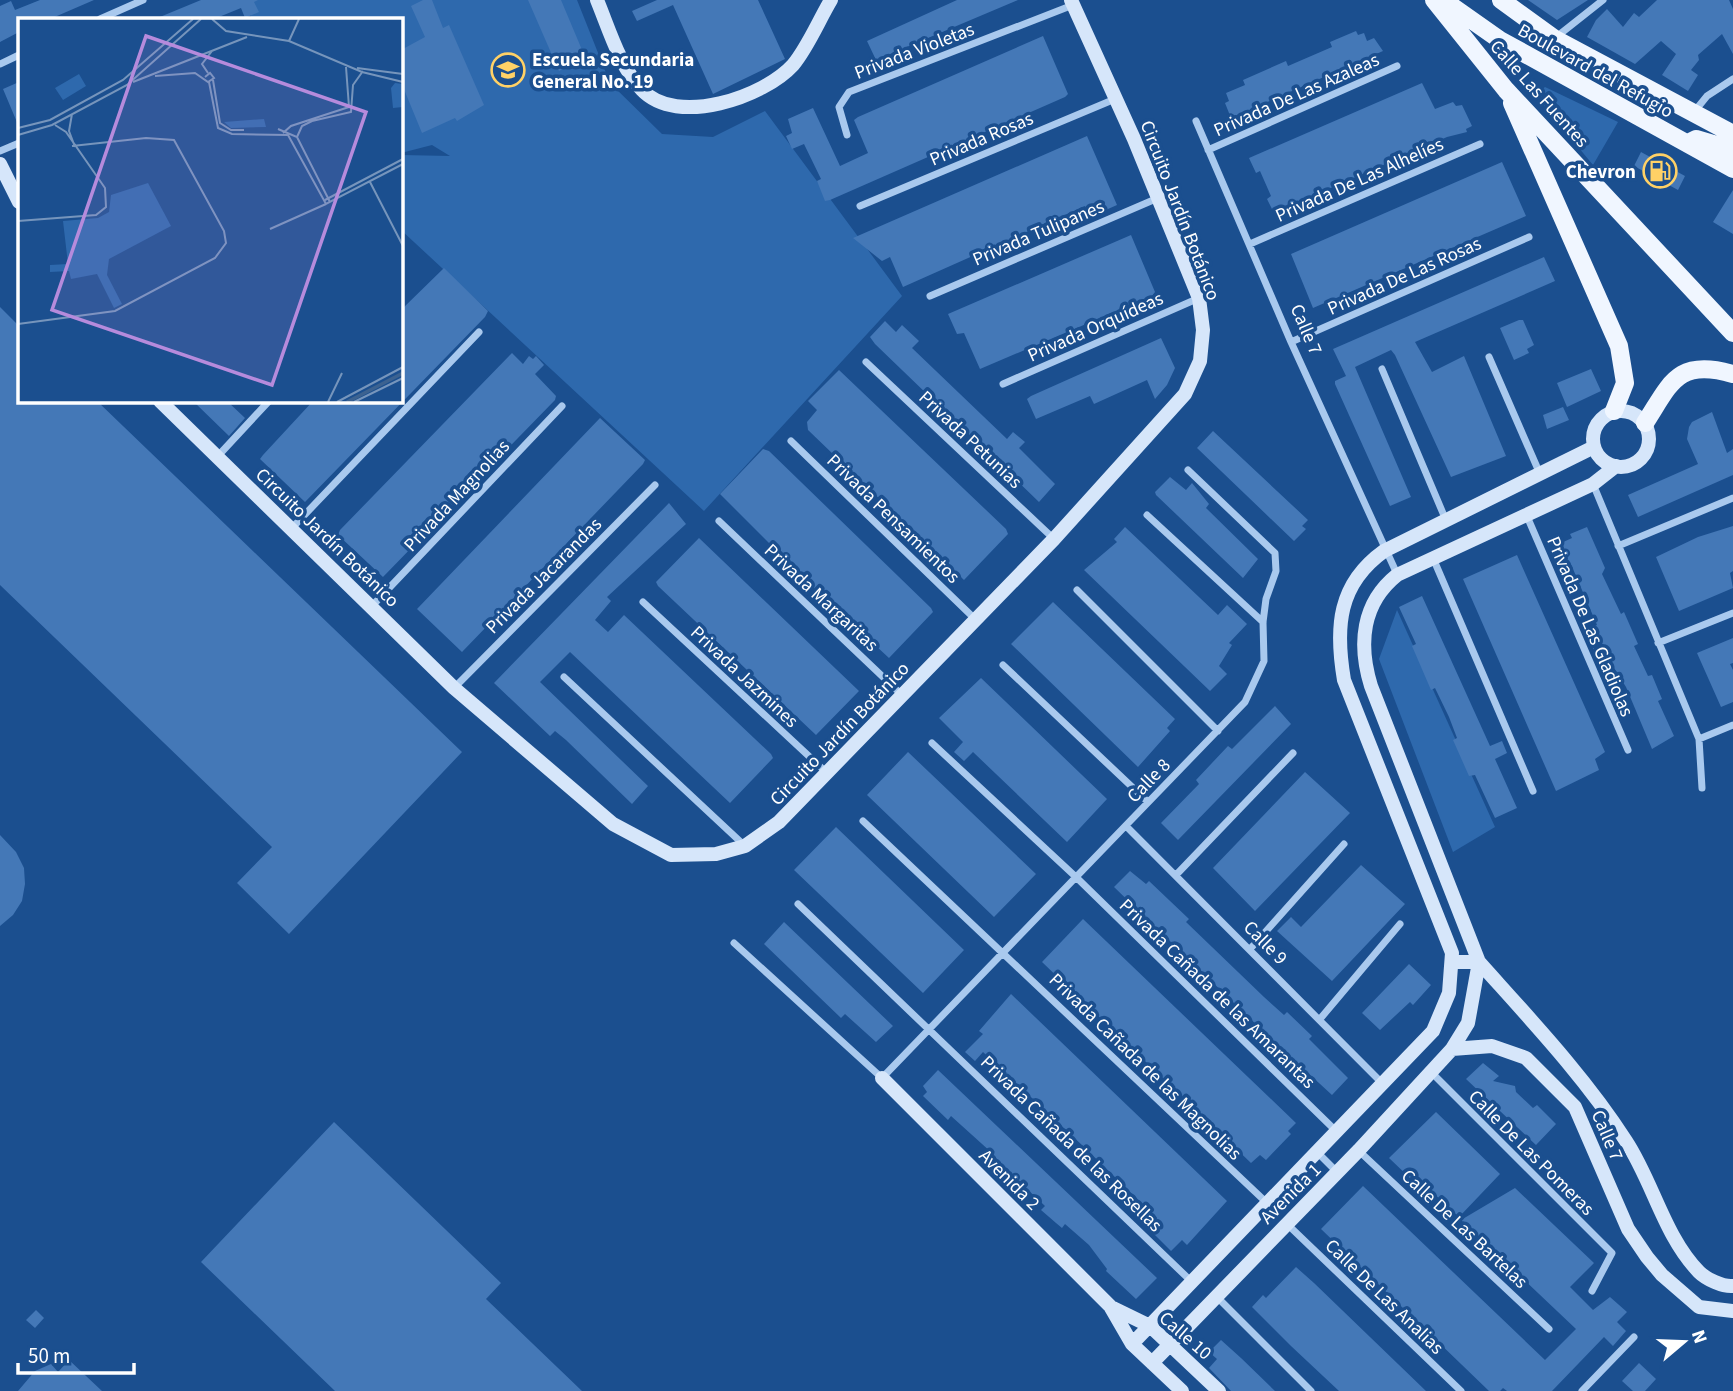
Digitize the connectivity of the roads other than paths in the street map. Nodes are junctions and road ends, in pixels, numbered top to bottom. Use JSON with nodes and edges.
{"nodes":[{"id":1,"x":144,"y":0,"type":"edge"},
{"id":2,"x":597,"y":0,"type":"edge"},
{"id":3,"x":831,"y":0,"type":"edge"},
{"id":4,"x":1434,"y":0,"type":"edge"},
{"id":5,"x":1443,"y":0,"type":"edge"},
{"id":6,"x":1501,"y":0,"type":"edge"},
{"id":7,"x":1603,"y":0,"type":"edge"},
{"id":8,"x":1072,"y":3,"type":"edge"},
{"id":9,"x":102,"y":18,"type":"edge"},
{"id":10,"x":1555,"y":39,"type":"junction"},
{"id":11,"x":18,"y":55,"type":"edge"},
{"id":12,"x":0,"y":64,"type":"edge"},
{"id":13,"x":1397,"y":66,"type":"dead end"},
{"id":14,"x":1733,"y":79,"type":"edge"},
{"id":15,"x":1506,"y":90,"type":"junction"},
{"id":16,"x":1115,"y":99,"type":"junction"},
{"id":17,"x":1693,"y":113,"type":"junction"},
{"id":18,"x":1196,"y":121,"type":"dead end"},
{"id":19,"x":1733,"y":134,"type":"edge"},
{"id":20,"x":846,"y":135,"type":"dead end"},
{"id":21,"x":18,"y":142,"type":"edge"},
{"id":22,"x":1480,"y":144,"type":"dead end"},
{"id":23,"x":1687,"y":144,"type":"junction"},
{"id":24,"x":1733,"y":149,"type":"edge"},
{"id":25,"x":0,"y":150,"type":"edge"},
{"id":26,"x":1208,"y":150,"type":"junction"},
{"id":27,"x":0,"y":164,"type":"edge"},
{"id":28,"x":1733,"y":169,"type":"edge"},
{"id":29,"x":1159,"y":197,"type":"junction"},
{"id":30,"x":18,"y":200,"type":"edge"},
{"id":31,"x":860,"y":206,"type":"dead end"},
{"id":32,"x":1529,"y":237,"type":"dead end"},
{"id":33,"x":1250,"y":244,"type":"junction"},
{"id":34,"x":930,"y":296,"type":"dead end"},
{"id":35,"x":1199,"y":298,"type":"junction"},
{"id":36,"x":478,"y":331,"type":"dead end"},
{"id":37,"x":1733,"y":333,"type":"edge"},
{"id":38,"x":1291,"y":342,"type":"junction"},
{"id":39,"x":1489,"y":357,"type":"dead end"},
{"id":40,"x":866,"y":362,"type":"dead end"},
{"id":41,"x":1382,"y":369,"type":"dead end"},
{"id":42,"x":1733,"y":374,"type":"edge"},
{"id":43,"x":1003,"y":384,"type":"dead end"},
{"id":44,"x":161,"y":402,"type":"edge"},
{"id":45,"x":265,"y":402,"type":"edge"},
{"id":46,"x":562,"y":406,"type":"dead end"},
{"id":47,"x":1614,"y":411,"type":"junction"},
{"id":48,"x":1645,"y":423,"type":"junction"},
{"id":49,"x":791,"y":441,"type":"dead end"},
{"id":50,"x":1594,"y":447,"type":"junction"},
{"id":51,"x":216,"y":457,"type":"junction"},
{"id":52,"x":1616,"y":466,"type":"junction"},
{"id":53,"x":1188,"y":470,"type":"dead end"},
{"id":54,"x":1539,"y":474,"type":"junction"},
{"id":55,"x":1593,"y":484,"type":"junction"},
{"id":56,"x":655,"y":485,"type":"dead end"},
{"id":57,"x":1733,"y":498,"type":"edge"},
{"id":58,"x":1526,"y":514,"type":"junction"},
{"id":59,"x":1147,"y":515,"type":"dead end"},
{"id":60,"x":1445,"y":518,"type":"junction"},
{"id":61,"x":719,"y":521,"type":"dead end"},
{"id":62,"x":292,"y":528,"type":"junction"},
{"id":63,"x":1054,"y":539,"type":"junction"},
{"id":64,"x":1618,"y":546,"type":"junction"},
{"id":65,"x":1384,"y":551,"type":"junction"},
{"id":66,"x":1433,"y":558,"type":"junction"},
{"id":67,"x":1397,"y":575,"type":"junction"},
{"id":68,"x":1077,"y":590,"type":"dead end"},
{"id":69,"x":643,"y":602,"type":"dead end"},
{"id":70,"x":372,"y":606,"type":"junction"},
{"id":71,"x":1733,"y":613,"type":"edge"},
{"id":72,"x":975,"y":618,"type":"junction"},
{"id":73,"x":1262,"y":622,"type":"junction"},
{"id":74,"x":1658,"y":643,"type":"junction"},
{"id":75,"x":1003,"y":665,"type":"dead end"},
{"id":76,"x":564,"y":677,"type":"dead end"},
{"id":77,"x":454,"y":688,"type":"junction"},
{"id":78,"x":903,"y":696,"type":"junction"},
{"id":79,"x":1733,"y":725,"type":"edge"},
{"id":80,"x":1218,"y":731,"type":"junction"},
{"id":81,"x":1699,"y":739,"type":"junction"},
{"id":82,"x":932,"y":743,"type":"dead end"},
{"id":83,"x":1628,"y":750,"type":"dead end"},
{"id":84,"x":1293,"y":753,"type":"dead end"},
{"id":85,"x":827,"y":774,"type":"junction"},
{"id":86,"x":1702,"y":789,"type":"dead end"},
{"id":87,"x":1533,"y":791,"type":"dead end"},
{"id":88,"x":1148,"y":802,"type":"junction"},
{"id":89,"x":863,"y":821,"type":"dead end"},
{"id":90,"x":1126,"y":826,"type":"junction"},
{"id":91,"x":1344,"y":844,"type":"dead end"},
{"id":92,"x":745,"y":846,"type":"junction"},
{"id":93,"x":1176,"y":876,"type":"junction"},
{"id":94,"x":1077,"y":878,"type":"junction"},
{"id":95,"x":798,"y":904,"type":"dead end"},
{"id":96,"x":1401,"y":925,"type":"dead end"},
{"id":97,"x":734,"y":943,"type":"dead end"},
{"id":98,"x":1251,"y":948,"type":"junction"},
{"id":99,"x":1003,"y":951,"type":"junction"},
{"id":100,"x":1451,"y":962,"type":"junction"},
{"id":101,"x":1479,"y":962,"type":"junction"},
{"id":102,"x":1320,"y":1020,"type":"junction"},
{"id":103,"x":929,"y":1027,"type":"junction"},
{"id":104,"x":1452,"y":1049,"type":"junction"},
{"id":105,"x":1431,"y":1072,"type":"junction"},
{"id":106,"x":882,"y":1078,"type":"junction"},
{"id":107,"x":1382,"y":1083,"type":"junction"},
{"id":108,"x":1336,"y":1131,"type":"junction"},
{"id":109,"x":1359,"y":1150,"type":"junction"},
{"id":110,"x":1317,"y":1152,"type":"junction"},
{"id":111,"x":1338,"y":1172,"type":"junction"},
{"id":112,"x":1267,"y":1203,"type":"junction"},
{"id":113,"x":1286,"y":1224,"type":"junction"},
{"id":114,"x":1193,"y":1283,"type":"junction"},
{"id":115,"x":1733,"y":1286,"type":"edge"},
{"id":116,"x":1592,"y":1291,"type":"dead end"},
{"id":117,"x":1216,"y":1296,"type":"junction"},
{"id":118,"x":1110,"y":1306,"type":"junction"},
{"id":119,"x":1733,"y":1311,"type":"edge"},
{"id":120,"x":1150,"y":1326,"type":"junction"},
{"id":121,"x":1549,"y":1329,"type":"dead end"},
{"id":122,"x":1633,"y":1337,"type":"dead end"},
{"id":123,"x":1132,"y":1344,"type":"junction"},
{"id":124,"x":1169,"y":1344,"type":"junction"},
{"id":125,"x":1152,"y":1363,"type":"junction"},
{"id":126,"x":1182,"y":1391,"type":"edge"},
{"id":127,"x":1220,"y":1391,"type":"edge"},
{"id":128,"x":1311,"y":1391,"type":"edge"},
{"id":129,"x":1461,"y":1391,"type":"edge"},
{"id":130,"x":1582,"y":1391,"type":"edge"}],
"edges":[{"from":1,"to":9,"type":"street"},
{"from":2,"to":3,"type":"street"},
{"from":4,"to":15,"type":"main road","name":"Calle Las Fuentes"},
{"from":5,"to":23,"type":"main road","name":"Boulevard del Refugio"},
{"from":6,"to":10,"type":"main road","name":"Boulevard del Refugio"},
{"from":7,"to":10,"type":"street"},
{"from":8,"to":16,"type":"street","name":"Circuito Jardín Botánico"},
{"from":8,"to":20,"type":"street","name":"Privada Violetas"},
{"from":10,"to":17,"type":"main road","name":"Boulevard del Refugio"},
{"from":11,"to":12,"type":"street"},
{"from":13,"to":26,"type":"street","name":"Privada De Las Azaleas"},
{"from":14,"to":17,"type":"street"},
{"from":15,"to":37,"type":"main road","name":"Calle Las Fuentes"},
{"from":15,"to":47,"type":"main road"},
{"from":16,"to":29,"type":"street","name":"Circuito Jardín Botánico"},
{"from":16,"to":31,"type":"street","name":"Privada Rosas"},
{"from":17,"to":19,"type":"main road","name":"Boulevard del Refugio"},
{"from":18,"to":26,"type":"street","name":"Calle 7"},
{"from":21,"to":25,"type":"street"},
{"from":22,"to":33,"type":"street","name":"Privada De Las Alhelíes"},
{"from":23,"to":24,"type":"main road"},
{"from":23,"to":28,"type":"main road","name":"Boulevard del Refugio"},
{"from":26,"to":33,"type":"street","name":"Calle 7"},
{"from":27,"to":30,"type":"street"},
{"from":29,"to":34,"type":"street","name":"Privada Tulipanes"},
{"from":29,"to":35,"type":"street","name":"Circuito Jardín Botánico"},
{"from":32,"to":38,"type":"street","name":"Privada De Las Rosas"},
{"from":33,"to":38,"type":"street","name":"Calle 7"},
{"from":35,"to":43,"type":"street","name":"Privada Orquídeas"},
{"from":35,"to":63,"type":"street","name":"Circuito Jardín Botánico"},
{"from":36,"to":62,"type":"street"},
{"from":38,"to":65,"type":"street","name":"Calle 7"},
{"from":39,"to":54,"type":"street"},
{"from":40,"to":63,"type":"street","name":"Privada Petunias"},
{"from":41,"to":60,"type":"street"},
{"from":42,"to":48,"type":"main road"},
{"from":44,"to":51,"type":"street","name":"Circuito Jardín Botánico"},
{"from":45,"to":51,"type":"street"},
{"from":46,"to":70,"type":"street","name":"Privada Magnolias"},
{"from":47,"to":48,"type":"street"},
{"from":47,"to":50,"type":"street"},
{"from":48,"to":52,"type":"street"},
{"from":49,"to":72,"type":"street","name":"Privada Pensamientos"},
{"from":50,"to":52,"type":"street"},
{"from":50,"to":54,"type":"street"},
{"from":51,"to":62,"type":"street","name":"Circuito Jardín Botánico"},
{"from":52,"to":55,"type":"street"},
{"from":53,"to":73,"type":"street","name":"Calle 8"},
{"from":54,"to":60,"type":"street"},
{"from":55,"to":58,"type":"street"},
{"from":55,"to":64,"type":"street"},
{"from":56,"to":77,"type":"street","name":"Privada Jacarandas"},
{"from":57,"to":64,"type":"street"},
{"from":58,"to":66,"type":"street"},
{"from":58,"to":83,"type":"street","name":"Privada De Las Gladiolas"},
{"from":59,"to":73,"type":"street"},
{"from":60,"to":65,"type":"street"},
{"from":61,"to":78,"type":"street","name":"Privada Margaritas"},
{"from":62,"to":70,"type":"street","name":"Circuito Jardín Botánico"},
{"from":63,"to":72,"type":"street","name":"Circuito Jardín Botánico"},
{"from":64,"to":74,"type":"street"},
{"from":65,"to":67,"type":"street","name":"Calle 7"},
{"from":65,"to":100,"type":"street"},
{"from":66,"to":67,"type":"street"},
{"from":66,"to":87,"type":"street"},
{"from":67,"to":101,"type":"street","name":"Calle 7"},
{"from":68,"to":80,"type":"street"},
{"from":69,"to":85,"type":"street","name":"Privada Jazmines"},
{"from":70,"to":77,"type":"street","name":"Circuito Jardín Botánico"},
{"from":71,"to":74,"type":"street"},
{"from":72,"to":78,"type":"street","name":"Circuito Jardín Botánico"},
{"from":73,"to":80,"type":"street","name":"Calle 8"},
{"from":74,"to":81,"type":"street"},
{"from":75,"to":88,"type":"street"},
{"from":76,"to":92,"type":"street"},
{"from":77,"to":92,"type":"street","name":"Circuito Jardín Botánico"},
{"from":78,"to":85,"type":"street","name":"Circuito Jardín Botánico"},
{"from":79,"to":81,"type":"street"},
{"from":80,"to":88,"type":"street","name":"Calle 8"},
{"from":81,"to":86,"type":"street"},
{"from":82,"to":94,"type":"street","name":"Privada Cañada de las Amarantas"},
{"from":84,"to":93,"type":"street"},
{"from":85,"to":92,"type":"street","name":"Circuito Jardín Botánico"},
{"from":88,"to":90,"type":"street","name":"Calle 8"},
{"from":89,"to":99,"type":"street","name":"Privada Cañada de las Magnolias"},
{"from":90,"to":93,"type":"street","name":"Calle 9"},
{"from":90,"to":94,"type":"street","name":"Calle 8"},
{"from":91,"to":98,"type":"street"},
{"from":93,"to":98,"type":"street","name":"Calle 9"},
{"from":94,"to":99,"type":"street","name":"Calle 8"},
{"from":94,"to":108,"type":"street","name":"Privada Cañada de las Amarantas"},
{"from":95,"to":103,"type":"street","name":"Privada Cañada de las Rosellas"},
{"from":96,"to":102,"type":"street"},
{"from":97,"to":106,"type":"street"},
{"from":98,"to":102,"type":"street","name":"Calle 9"},
{"from":99,"to":103,"type":"street","name":"Calle 8"},
{"from":99,"to":112,"type":"street","name":"Privada Cañada de las Magnolias"},
{"from":100,"to":101,"type":"street"},
{"from":100,"to":107,"type":"street","name":"Avenida 1"},
{"from":101,"to":104,"type":"street"},
{"from":101,"to":115,"type":"street","name":"Calle 7"},
{"from":102,"to":107,"type":"street","name":"Calle 9"},
{"from":103,"to":106,"type":"street","name":"Calle 8"},
{"from":103,"to":114,"type":"street","name":"Privada Cañada de las Rosellas"},
{"from":104,"to":105,"type":"street","name":"Avenida 1"},
{"from":104,"to":119,"type":"street","name":"Calle 7"},
{"from":105,"to":109,"type":"street","name":"Avenida 1"},
{"from":105,"to":116,"type":"street","name":"Calle De Las Pomeras"},
{"from":106,"to":118,"type":"street","name":"Avenida 2"},
{"from":107,"to":108,"type":"street","name":"Avenida 1"},
{"from":108,"to":110,"type":"street","name":"Avenida 1"},
{"from":109,"to":111,"type":"street","name":"Avenida 1"},
{"from":109,"to":121,"type":"street","name":"Calle De Las Bartelas"},
{"from":110,"to":111,"type":"street"},
{"from":110,"to":112,"type":"street","name":"Avenida 1"},
{"from":111,"to":113,"type":"street","name":"Avenida 1"},
{"from":112,"to":114,"type":"street","name":"Avenida 1"},
{"from":113,"to":117,"type":"street","name":"Avenida 1"},
{"from":113,"to":129,"type":"street","name":"Calle De Las Analias"},
{"from":114,"to":120,"type":"street","name":"Avenida 1"},
{"from":117,"to":124,"type":"street","name":"Avenida 1"},
{"from":117,"to":128,"type":"street"},
{"from":118,"to":120,"type":"street","name":"Calle 10"},
{"from":118,"to":123,"type":"street"},
{"from":120,"to":123,"type":"street","name":"Avenida 1"},
{"from":120,"to":124,"type":"street","name":"Calle 10"},
{"from":122,"to":130,"type":"street"},
{"from":123,"to":125,"type":"street"},
{"from":124,"to":125,"type":"street","name":"Avenida 1"},
{"from":124,"to":127,"type":"street","name":"Calle 10"},
{"from":125,"to":126,"type":"street"}]}
